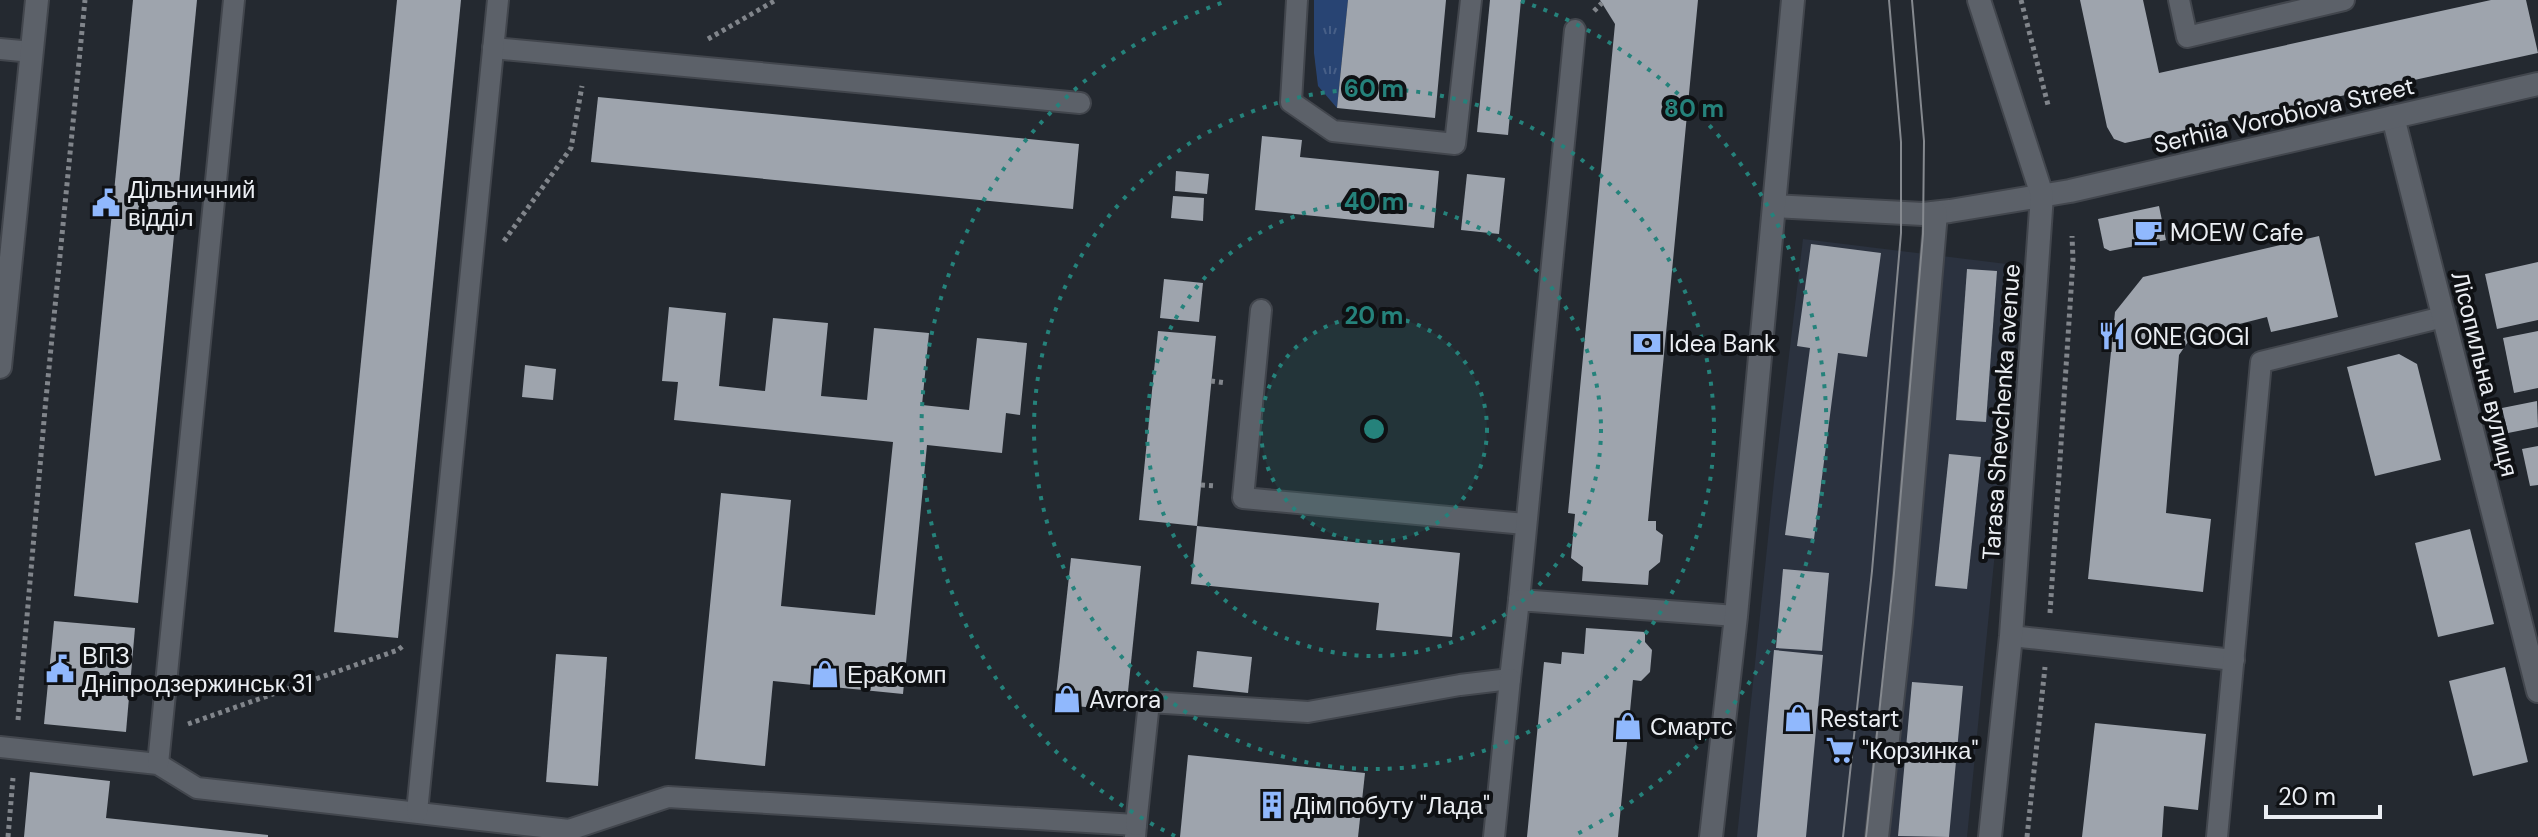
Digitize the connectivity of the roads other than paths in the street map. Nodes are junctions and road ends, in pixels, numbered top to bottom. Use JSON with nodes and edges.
{"nodes":[{"id":1,"x":37,"y":0,"type":"edge"},
{"id":2,"x":234,"y":0,"type":"edge"},
{"id":3,"x":498,"y":0,"type":"edge"},
{"id":4,"x":1297,"y":0,"type":"edge"},
{"id":5,"x":1471,"y":0,"type":"edge"},
{"id":6,"x":1793,"y":0,"type":"edge"},
{"id":7,"x":1979,"y":0,"type":"edge"},
{"id":8,"x":2179,"y":0,"type":"edge"},
{"id":9,"x":2344,"y":0,"type":"edge"},
{"id":10,"x":1575,"y":30,"type":"dead end"},
{"id":11,"x":493,"y":48,"type":"junction"},
{"id":12,"x":0,"y":49,"type":"edge"},
{"id":13,"x":32,"y":52,"type":"junction"},
{"id":14,"x":2538,"y":84,"type":"edge"},
{"id":15,"x":1080,"y":103,"type":"dead end"},
{"id":16,"x":2393,"y":117,"type":"junction"},
{"id":17,"x":2042,"y":195,"type":"junction"},
{"id":18,"x":1774,"y":206,"type":"junction"},
{"id":19,"x":1936,"y":213,"type":"junction"},
{"id":20,"x":1261,"y":310,"type":"dead end"},
{"id":21,"x":2443,"y":317,"type":"junction"},
{"id":22,"x":0,"y":367,"type":"edge"},
{"id":23,"x":1525,"y":524,"type":"junction"},
{"id":24,"x":1519,"y":600,"type":"junction"},
{"id":25,"x":1736,"y":616,"type":"junction"},
{"id":26,"x":2011,"y":636,"type":"junction"},
{"id":27,"x":2234,"y":660,"type":"junction"},
{"id":28,"x":1510,"y":679,"type":"junction"},
{"id":29,"x":2538,"y":691,"type":"edge"},
{"id":30,"x":8,"y":748,"type":"edge"},
{"id":31,"x":158,"y":764,"type":"junction"},
{"id":32,"x":417,"y":812,"type":"junction"},
{"id":33,"x":1136,"y":831,"type":"edge"},
{"id":34,"x":569,"y":833,"type":"edge"},
{"id":35,"x":1494,"y":837,"type":"edge"},
{"id":36,"x":1711,"y":837,"type":"edge"},
{"id":37,"x":1877,"y":837,"type":"edge"},
{"id":38,"x":1990,"y":837,"type":"edge"},
{"id":39,"x":2217,"y":837,"type":"edge"}],
"edges":[{"from":1,"to":13,"type":"street"},
{"from":2,"to":31,"type":"lane"},
{"from":3,"to":11,"type":"lane"},
{"from":4,"to":5,"type":"lane"},
{"from":6,"to":18,"type":"street"},
{"from":7,"to":17,"type":"street","name":"Tarasa Shevchenka avenue"},
{"from":8,"to":9,"type":"lane"},
{"from":10,"to":23,"type":"lane"},
{"from":11,"to":15,"type":"lane"},
{"from":11,"to":32,"type":"lane"},
{"from":12,"to":13,"type":"lane"},
{"from":13,"to":22,"type":"street"},
{"from":14,"to":16,"type":"street","name":"Serhiia Vorobiova Street"},
{"from":16,"to":17,"type":"street","name":"Serhiia Vorobiova Street"},
{"from":16,"to":21,"type":"street","name":"Лісопильна вулиця"},
{"from":17,"to":19,"type":"street","name":"Serhiia Vorobiova Street"},
{"from":17,"to":26,"type":"street","name":"Tarasa Shevchenka avenue"},
{"from":18,"to":19,"type":"street","name":"Serhiia Vorobiova Street"},
{"from":18,"to":25,"type":"street"},
{"from":19,"to":37,"type":"street"},
{"from":20,"to":23,"type":"lane"},
{"from":21,"to":27,"type":"lane"},
{"from":21,"to":29,"type":"street","name":"Лісопильна вулиця"},
{"from":23,"to":24,"type":"lane"},
{"from":24,"to":25,"type":"lane"},
{"from":24,"to":28,"type":"lane"},
{"from":25,"to":36,"type":"street"},
{"from":26,"to":27,"type":"lane"},
{"from":26,"to":38,"type":"street","name":"Tarasa Shevchenka avenue"},
{"from":27,"to":39,"type":"lane"},
{"from":28,"to":33,"type":"lane"},
{"from":28,"to":35,"type":"lane"},
{"from":30,"to":31,"type":"lane"},
{"from":31,"to":32,"type":"lane"},
{"from":32,"to":34,"type":"lane"},
{"from":33,"to":34,"type":"lane"}]}
